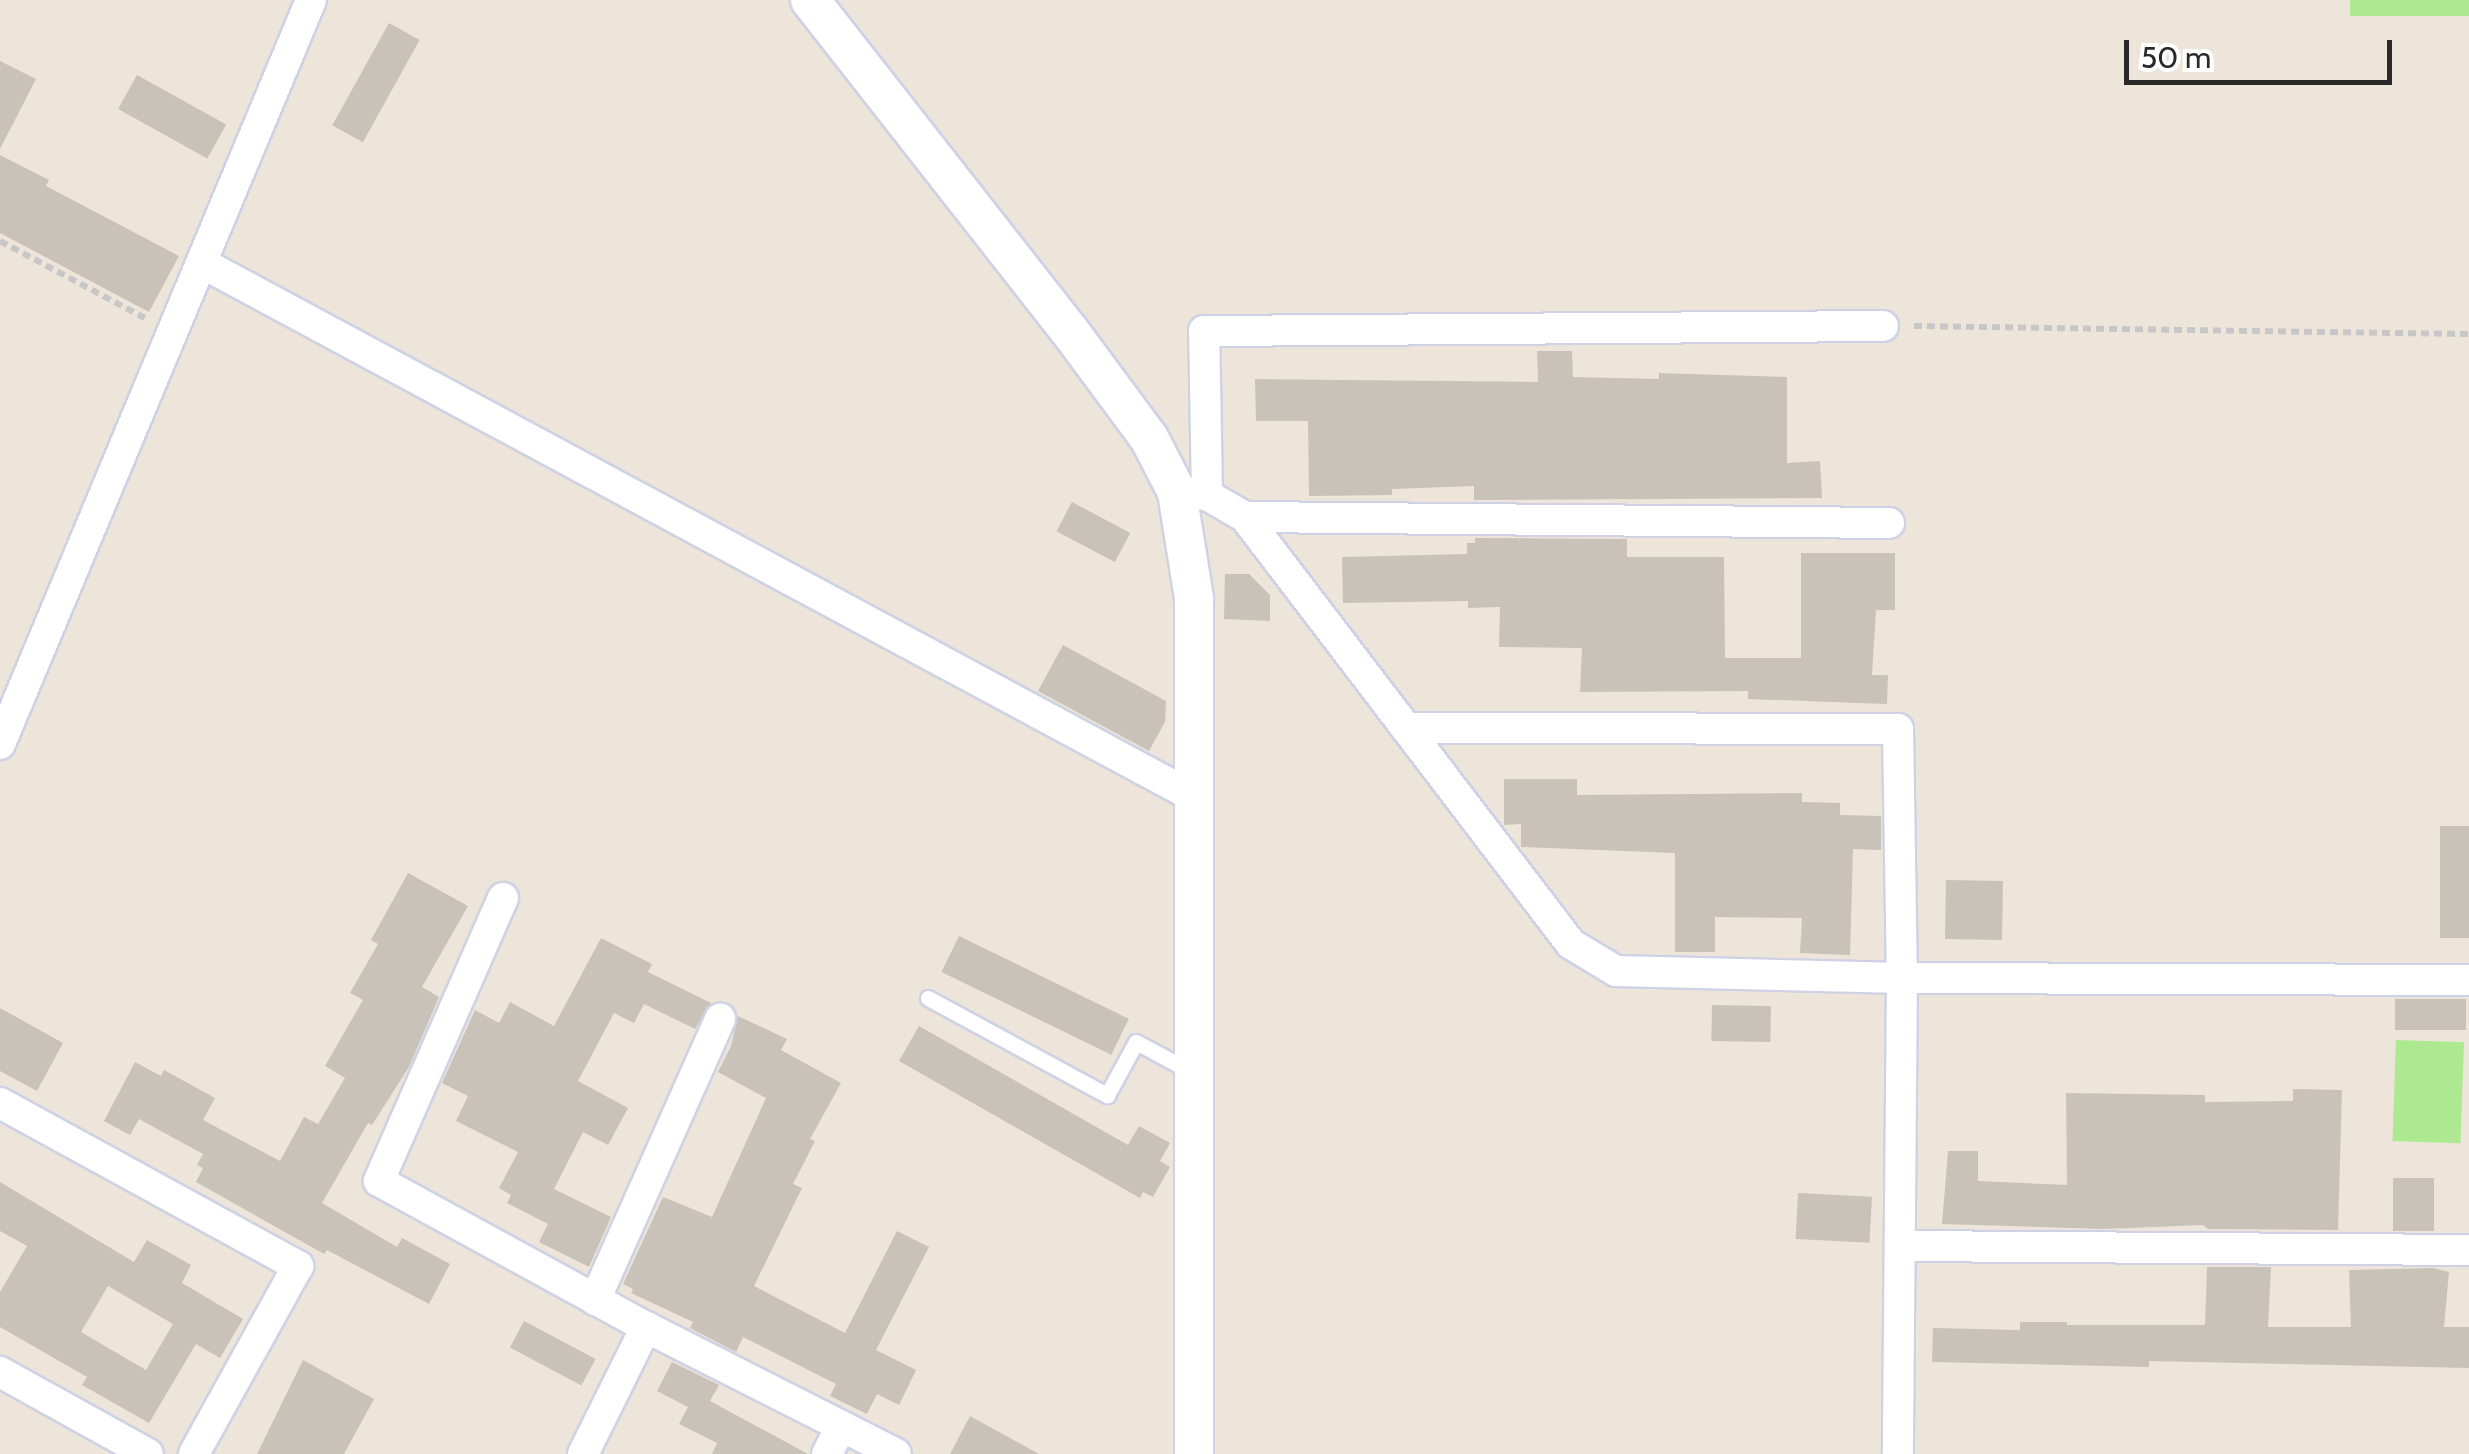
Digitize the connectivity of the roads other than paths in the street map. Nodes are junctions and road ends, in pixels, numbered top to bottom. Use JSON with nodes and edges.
{"nodes":[{"id":1,"x":311,"y":0,"type":"edge"},
{"id":2,"x":810,"y":0,"type":"edge"},
{"id":3,"x":202,"y":263,"type":"junction"},
{"id":4,"x":1883,"y":326,"type":"road end"},
{"id":5,"x":1192,"y":493,"type":"junction"},
{"id":6,"x":1245,"y":518,"type":"junction"},
{"id":7,"x":1889,"y":522,"type":"dead end"},
{"id":8,"x":1406,"y":728,"type":"junction"},
{"id":9,"x":0,"y":744,"type":"edge"},
{"id":10,"x":1194,"y":797,"type":"junction"},
{"id":11,"x":503,"y":898,"type":"dead end"},
{"id":12,"x":1902,"y":978,"type":"junction"},
{"id":13,"x":2469,"y":980,"type":"edge"},
{"id":14,"x":928,"y":998,"type":"dead end"},
{"id":15,"x":720,"y":1019,"type":"dead end"},
{"id":16,"x":1194,"y":1073,"type":"junction"},
{"id":17,"x":0,"y":1103,"type":"edge"},
{"id":18,"x":1900,"y":1246,"type":"junction"},
{"id":19,"x":2469,"y":1250,"type":"edge"},
{"id":20,"x":595,"y":1300,"type":"junction"},
{"id":21,"x":646,"y":1327,"type":"junction"},
{"id":22,"x":0,"y":1372,"type":"edge"},
{"id":23,"x":840,"y":1426,"type":"junction"},
{"id":24,"x":148,"y":1454,"type":"edge"},
{"id":25,"x":194,"y":1454,"type":"edge"},
{"id":26,"x":583,"y":1454,"type":"edge"},
{"id":27,"x":827,"y":1454,"type":"edge"},
{"id":28,"x":896,"y":1454,"type":"edge"},
{"id":29,"x":1194,"y":1454,"type":"edge"},
{"id":30,"x":1898,"y":1454,"type":"edge"}],
"edges":[{"from":1,"to":3,"type":"street"},
{"from":2,"to":5,"type":"street"},
{"from":3,"to":9,"type":"street"},
{"from":3,"to":10,"type":"street"},
{"from":4,"to":5,"type":"street"},
{"from":5,"to":6,"type":"street"},
{"from":5,"to":10,"type":"street"},
{"from":6,"to":7,"type":"street"},
{"from":6,"to":8,"type":"street"},
{"from":8,"to":12,"type":"street"},
{"from":8,"to":12,"type":"street"},
{"from":10,"to":16,"type":"street"},
{"from":11,"to":20,"type":"street"},
{"from":12,"to":13,"type":"street"},
{"from":12,"to":18,"type":"street"},
{"from":14,"to":16,"type":"lane"},
{"from":15,"to":20,"type":"street"},
{"from":16,"to":29,"type":"street"},
{"from":17,"to":25,"type":"street"},
{"from":18,"to":19,"type":"street"},
{"from":18,"to":30,"type":"street"},
{"from":20,"to":21,"type":"street"},
{"from":21,"to":23,"type":"street"},
{"from":21,"to":26,"type":"street"},
{"from":22,"to":24,"type":"street"},
{"from":23,"to":27,"type":"street"},
{"from":23,"to":28,"type":"street"}]}
